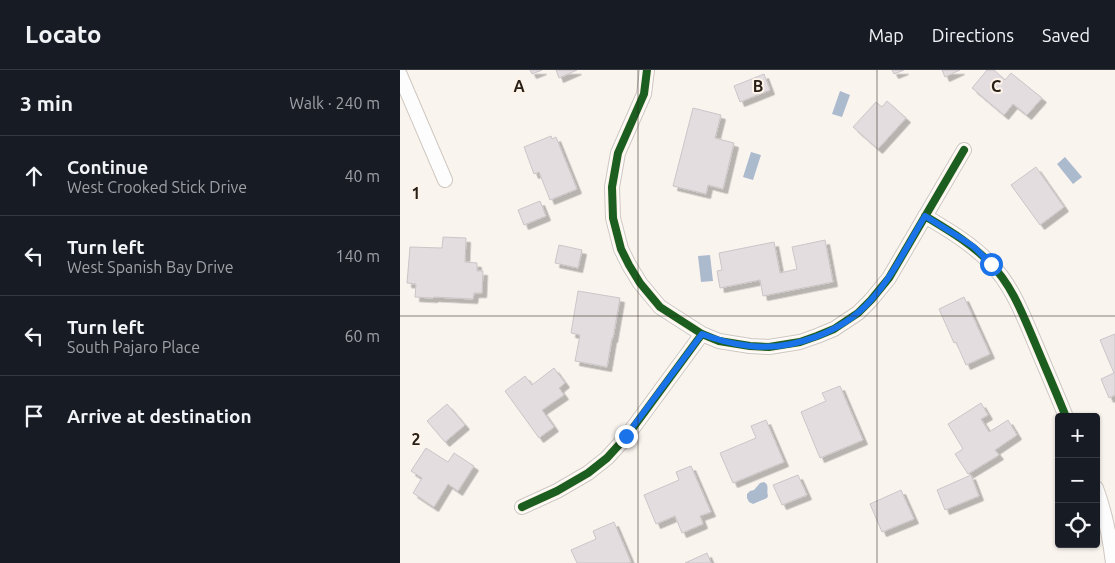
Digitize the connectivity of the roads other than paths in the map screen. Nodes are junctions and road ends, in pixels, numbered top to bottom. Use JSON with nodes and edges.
{"nodes":[{"id":1,"x":647,"y":70,"type":"edge"},
{"id":2,"x":400,"y":75,"type":"edge"},
{"id":3,"x":964,"y":150,"type":"dead end"},
{"id":4,"x":445,"y":180,"type":"dead end"},
{"id":5,"x":925,"y":216,"type":"junction"},
{"id":6,"x":702,"y":334,"type":"junction"},
{"id":7,"x":1064,"y":413,"type":"edge"},
{"id":8,"x":1100,"y":502,"type":"edge"},
{"id":9,"x":522,"y":507,"type":"dead end"},
{"id":10,"x":1113,"y":563,"type":"edge"}],
"edges":[{"from":1,"to":6,"type":"street"},
{"from":2,"to":4,"type":"street"},
{"from":3,"to":5,"type":"street"},
{"from":5,"to":6,"type":"street"},
{"from":5,"to":7,"type":"street"},
{"from":6,"to":9,"type":"street"},
{"from":8,"to":10,"type":"street"}]}
